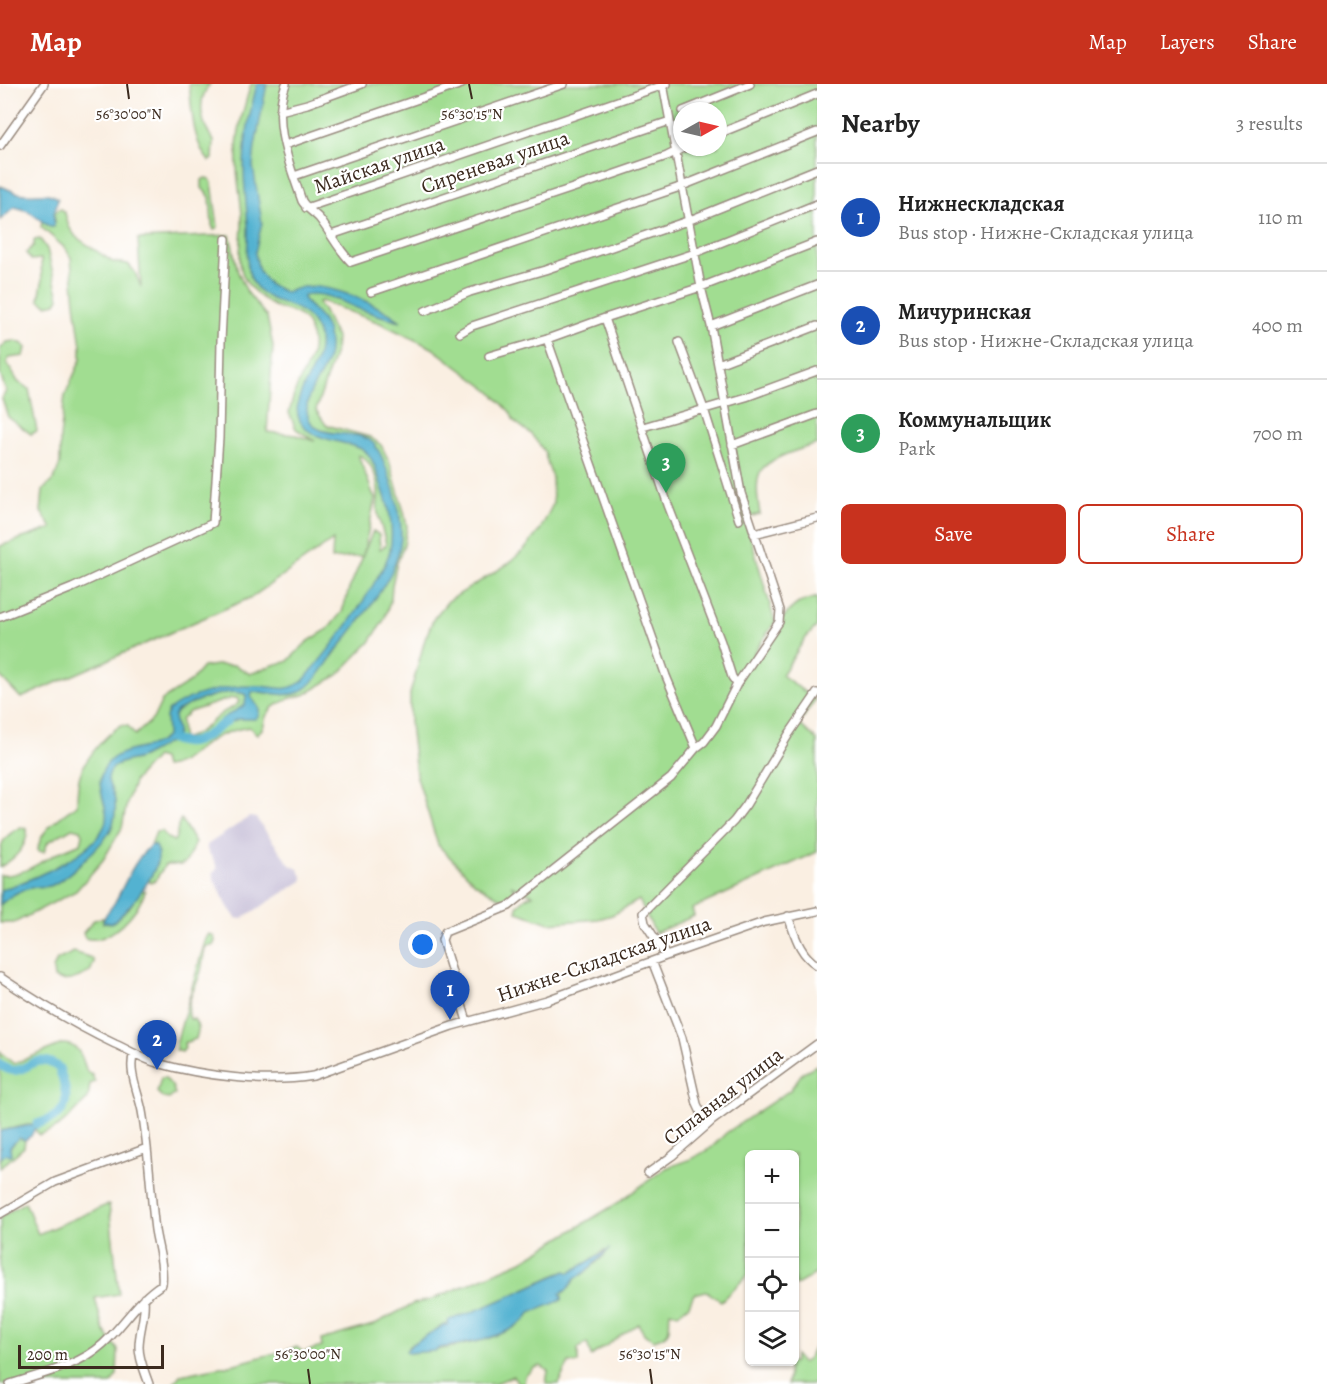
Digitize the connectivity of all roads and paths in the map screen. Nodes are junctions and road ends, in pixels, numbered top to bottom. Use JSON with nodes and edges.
{"nodes":[{"id":1,"x":44,"y":84,"type":"edge"},
{"id":2,"x":286,"y":84,"type":"edge"},
{"id":3,"x":362,"y":84,"type":"edge"},
{"id":4,"x":462,"y":84,"type":"edge"},
{"id":5,"x":564,"y":84,"type":"edge"},
{"id":6,"x":750,"y":84,"type":"edge"},
{"id":7,"x":664,"y":85,"type":"edge"},
{"id":8,"x":817,"y":94,"type":"edge"},
{"id":9,"x":705,"y":102,"type":"edge"},
{"id":10,"x":280,"y":111,"type":"junction"},
{"id":11,"x":673,"y":117,"type":"edge"},
{"id":12,"x":670,"y":119,"type":"junction"},
{"id":13,"x":727,"y":130,"type":"edge"},
{"id":14,"x":817,"y":132,"type":"edge"},
{"id":15,"x":673,"y":134,"type":"edge"},
{"id":16,"x":285,"y":145,"type":"junction"},
{"id":17,"x":0,"y":146,"type":"edge"},
{"id":18,"x":673,"y":152,"type":"edge"},
{"id":19,"x":677,"y":156,"type":"edge"},
{"id":20,"x":817,"y":169,"type":"edge"},
{"id":21,"x":294,"y":176,"type":"junction"},
{"id":22,"x":682,"y":185,"type":"junction"},
{"id":23,"x":817,"y":204,"type":"edge"},
{"id":24,"x":306,"y":208,"type":"junction"},
{"id":25,"x":690,"y":220,"type":"junction"},
{"id":26,"x":331,"y":235,"type":"junction"},
{"id":27,"x":226,"y":239,"type":"dead end"},
{"id":28,"x":817,"y":242,"type":"edge"},
{"id":29,"x":695,"y":253,"type":"junction"},
{"id":30,"x":817,"y":285,"type":"edge"},
{"id":31,"x":701,"y":287,"type":"junction"},
{"id":32,"x":371,"y":292,"type":"dead end"},
{"id":33,"x":425,"y":311,"type":"dead end"},
{"id":34,"x":605,"y":318,"type":"junction"},
{"id":35,"x":711,"y":326,"type":"junction"},
{"id":36,"x":817,"y":326,"type":"edge"},
{"id":37,"x":460,"y":333,"type":"dead end"},
{"id":38,"x":547,"y":339,"type":"junction"},
{"id":39,"x":679,"y":342,"type":"dead end"},
{"id":40,"x":489,"y":356,"type":"dead end"},
{"id":41,"x":718,"y":364,"type":"junction"},
{"id":42,"x":817,"y":371,"type":"edge"},
{"id":43,"x":724,"y":403,"type":"junction"},
{"id":44,"x":704,"y":410,"type":"junction"},
{"id":45,"x":817,"y":414,"type":"edge"},
{"id":46,"x":642,"y":427,"type":"junction"},
{"id":47,"x":732,"y":445,"type":"junction"},
{"id":48,"x":817,"y":518,"type":"edge"},
{"id":49,"x":739,"y":520,"type":"dead end"},
{"id":50,"x":754,"y":534,"type":"junction"},
{"id":51,"x":0,"y":617,"type":"edge"},
{"id":52,"x":737,"y":684,"type":"junction"},
{"id":53,"x":817,"y":693,"type":"edge"},
{"id":54,"x":696,"y":748,"type":"junction"},
{"id":55,"x":817,"y":911,"type":"edge"},
{"id":56,"x":788,"y":916,"type":"junction"},
{"id":57,"x":666,"y":956,"type":"junction"},
{"id":58,"x":652,"y":961,"type":"junction"},
{"id":59,"x":817,"y":965,"type":"edge"},
{"id":60,"x":0,"y":977,"type":"edge"},
{"id":61,"x":467,"y":1021,"type":"junction"},
{"id":62,"x":817,"y":1044,"type":"edge"},
{"id":63,"x":134,"y":1053,"type":"junction"},
{"id":64,"x":712,"y":1120,"type":"junction"},
{"id":65,"x":147,"y":1148,"type":"junction"},
{"id":66,"x":648,"y":1173,"type":"dead end"},
{"id":67,"x":0,"y":1214,"type":"edge"},
{"id":68,"x":144,"y":1299,"type":"junction"},
{"id":69,"x":10,"y":1384,"type":"edge"},
{"id":70,"x":150,"y":1384,"type":"edge"}],
"edges":[{"from":1,"to":17,"type":"street"},
{"from":2,"to":10,"type":"street"},
{"from":3,"to":10,"type":"street"},
{"from":4,"to":16,"type":"street"},
{"from":5,"to":21,"type":"street"},
{"from":6,"to":9,"type":"street","name":"Сиреневая улица"},
{"from":7,"to":12,"type":"street"},
{"from":7,"to":24,"type":"street","name":"Майская улица"},
{"from":8,"to":13,"type":"street"},
{"from":10,"to":16,"type":"street"},
{"from":11,"to":12,"type":"street","name":"Сиреневая улица"},
{"from":12,"to":15,"type":"street"},
{"from":12,"to":26,"type":"street","name":"Сиреневая улица"},
{"from":14,"to":22,"type":"street"},
{"from":16,"to":21,"type":"street"},
{"from":18,"to":26,"type":"street"},
{"from":19,"to":22,"type":"street"},
{"from":20,"to":25,"type":"street"},
{"from":21,"to":24,"type":"street"},
{"from":22,"to":25,"type":"street"},
{"from":22,"to":32,"type":"street"},
{"from":23,"to":29,"type":"street"},
{"from":24,"to":26,"type":"street"},
{"from":25,"to":29,"type":"street"},
{"from":25,"to":33,"type":"street"},
{"from":27,"to":51,"type":"street"},
{"from":28,"to":31,"type":"street"},
{"from":29,"to":31,"type":"street"},
{"from":29,"to":37,"type":"street"},
{"from":30,"to":35,"type":"street"},
{"from":31,"to":34,"type":"street"},
{"from":31,"to":35,"type":"street"},
{"from":34,"to":38,"type":"street"},
{"from":34,"to":46,"type":"street"},
{"from":35,"to":41,"type":"street"},
{"from":36,"to":41,"type":"street"},
{"from":38,"to":40,"type":"street"},
{"from":38,"to":54,"type":"street"},
{"from":39,"to":44,"type":"street"},
{"from":41,"to":43,"type":"street"},
{"from":42,"to":43,"type":"street"},
{"from":43,"to":44,"type":"street"},
{"from":43,"to":47,"type":"street"},
{"from":44,"to":46,"type":"street"},
{"from":44,"to":49,"type":"street"},
{"from":45,"to":47,"type":"street"},
{"from":46,"to":52,"type":"street"},
{"from":47,"to":50,"type":"street"},
{"from":48,"to":50,"type":"street"},
{"from":50,"to":52,"type":"street"},
{"from":52,"to":54,"type":"street"},
{"from":53,"to":57,"type":"street"},
{"from":54,"to":61,"type":"street"},
{"from":55,"to":56,"type":"street","name":"Нижне-Складская улица"},
{"from":56,"to":57,"type":"street","name":"Нижне-Складская улица"},
{"from":56,"to":59,"type":"street"},
{"from":57,"to":58,"type":"street","name":"Нижне-Складская улица"},
{"from":58,"to":61,"type":"street","name":"Нижне-Складская улица"},
{"from":58,"to":64,"type":"street"},
{"from":60,"to":63,"type":"street","name":"Нижне-Складская улица"},
{"from":61,"to":63,"type":"street","name":"Нижне-Складская улица"},
{"from":62,"to":64,"type":"street","name":"Сплавная улица"},
{"from":63,"to":65,"type":"street"},
{"from":64,"to":66,"type":"street","name":"Сплавная улица"},
{"from":65,"to":67,"type":"street"},
{"from":65,"to":68,"type":"street"},
{"from":68,"to":69,"type":"street"},
{"from":68,"to":70,"type":"street"}]}
